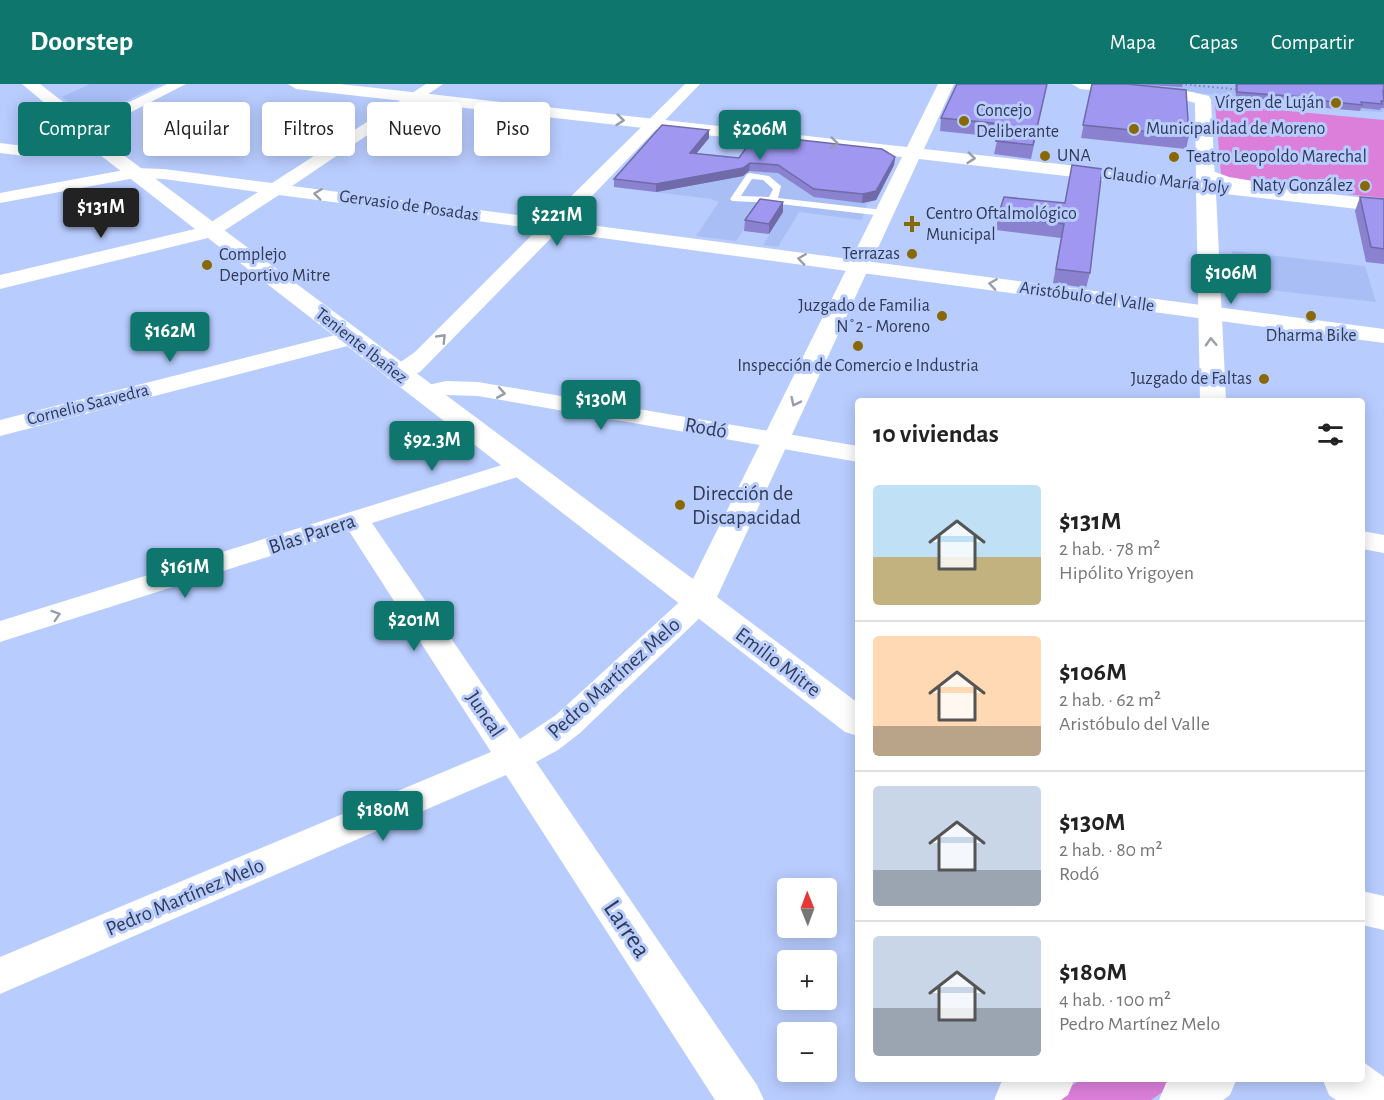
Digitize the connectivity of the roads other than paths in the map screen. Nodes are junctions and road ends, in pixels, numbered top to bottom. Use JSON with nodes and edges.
{"nodes":[{"id":1,"x":30,"y":84,"type":"edge"},
{"id":2,"x":178,"y":84,"type":"edge"},
{"id":3,"x":296,"y":84,"type":"edge"},
{"id":4,"x":436,"y":84,"type":"edge"},
{"id":5,"x":693,"y":84,"type":"edge"},
{"id":6,"x":946,"y":84,"type":"edge"},
{"id":7,"x":1080,"y":84,"type":"edge"},
{"id":8,"x":415,"y":98,"type":"junction"},
{"id":9,"x":51,"y":102,"type":"edge"},
{"id":10,"x":131,"y":107,"type":"edge"},
{"id":11,"x":655,"y":124,"type":"junction"},
{"id":12,"x":0,"y":148,"type":"edge"},
{"id":13,"x":18,"y":149,"type":"edge"},
{"id":14,"x":913,"y":152,"type":"junction"},
{"id":15,"x":113,"y":156,"type":"edge"},
{"id":16,"x":135,"y":173,"type":"junction"},
{"id":17,"x":1207,"y":179,"type":"junction"},
{"id":18,"x":276,"y":189,"type":"junction"},
{"id":19,"x":0,"y":198,"type":"edge"},
{"id":20,"x":772,"y":200,"type":"edge"},
{"id":21,"x":1384,"y":201,"type":"edge"},
{"id":22,"x":1384,"y":206,"type":"edge"},
{"id":23,"x":883,"y":213,"type":"junction"},
{"id":24,"x":552,"y":226,"type":"junction"},
{"id":25,"x":212,"y":230,"type":"junction"},
{"id":26,"x":860,"y":266,"type":"junction"},
{"id":27,"x":0,"y":282,"type":"edge"},
{"id":28,"x":1210,"y":313,"type":"junction"},
{"id":29,"x":1384,"y":336,"type":"edge"},
{"id":30,"x":351,"y":338,"type":"junction"},
{"id":31,"x":397,"y":374,"type":"junction"},
{"id":32,"x":423,"y":393,"type":"junction"},
{"id":33,"x":1213,"y":398,"type":"edge"},
{"id":34,"x":0,"y":428,"type":"edge"},
{"id":35,"x":777,"y":440,"type":"junction"},
{"id":36,"x":855,"y":453,"type":"edge"},
{"id":37,"x":521,"y":467,"type":"junction"},
{"id":38,"x":356,"y":520,"type":"junction"},
{"id":39,"x":1365,"y":541,"type":"edge"},
{"id":40,"x":1384,"y":544,"type":"edge"},
{"id":41,"x":698,"y":602,"type":"junction"},
{"id":42,"x":0,"y":632,"type":"edge"},
{"id":43,"x":855,"y":720,"type":"edge"},
{"id":44,"x":514,"y":757,"type":"junction"},
{"id":45,"x":1365,"y":909,"type":"edge"},
{"id":46,"x":1384,"y":913,"type":"edge"},
{"id":47,"x":0,"y":976,"type":"edge"},
{"id":48,"x":1045,"y":1082,"type":"edge"},
{"id":49,"x":1208,"y":1082,"type":"edge"},
{"id":50,"x":1351,"y":1082,"type":"edge"},
{"id":51,"x":741,"y":1100,"type":"edge"},
{"id":52,"x":1018,"y":1100,"type":"edge"},
{"id":53,"x":1184,"y":1100,"type":"edge"},
{"id":54,"x":1375,"y":1100,"type":"edge"}],
"edges":[{"from":1,"to":9,"type":"street","name":"Teniente Ibañez"},
{"from":2,"to":10,"type":"street"},
{"from":3,"to":8,"type":"street","name":"Claudio María Joly"},
{"from":4,"to":8,"type":"street"},
{"from":5,"to":11,"type":"street"},
{"from":6,"to":14,"type":"street","name":"Pedro Martínez Melo"},
{"from":7,"to":17,"type":"street"},
{"from":8,"to":11,"type":"street","name":"Claudio María Joly","one_way":true},
{"from":8,"to":18,"type":"street"},
{"from":11,"to":14,"type":"street","name":"Claudio María Joly","one_way":true},
{"from":11,"to":24,"type":"street"},
{"from":12,"to":13,"type":"street"},
{"from":14,"to":17,"type":"street","name":"Claudio María Joly","one_way":true},
{"from":14,"to":23,"type":"street","name":"Pedro Martínez Melo"},
{"from":15,"to":16,"type":"street","name":"Teniente Ibañez"},
{"from":16,"to":18,"type":"street","name":"Gervasio de Posadas"},
{"from":16,"to":19,"type":"street","name":"Gervasio de Posadas"},
{"from":16,"to":25,"type":"street","name":"Teniente Ibañez"},
{"from":17,"to":21,"type":"street","name":"Claudio María Joly"},
{"from":17,"to":22,"type":"street","name":"Claudio María Joly"},
{"from":17,"to":28,"type":"street"},
{"from":24,"to":18,"type":"street","name":"Gervasio de Posadas","one_way":true},
{"from":18,"to":25,"type":"street"},
{"from":20,"to":23,"type":"lane"},
{"from":23,"to":26,"type":"street","name":"Pedro Martínez Melo"},
{"from":26,"to":24,"type":"street","name":"Gervasio de Posadas","one_way":true},
{"from":31,"to":24,"type":"street","one_way":true},
{"from":25,"to":27,"type":"street"},
{"from":25,"to":30,"type":"street","name":"Teniente Ibañez"},
{"from":28,"to":26,"type":"street","name":"Aristóbulo del Valle","one_way":true},
{"from":26,"to":35,"type":"street","name":"Pedro Martínez Melo","one_way":true},
{"from":28,"to":29,"type":"street","name":"Aristóbulo del Valle"},
{"from":33,"to":28,"type":"street","one_way":true},
{"from":30,"to":31,"type":"street","name":"Teniente Ibañez"},
{"from":30,"to":34,"type":"street","name":"Cornelio Saavedra"},
{"from":31,"to":32,"type":"street","name":"Teniente Ibañez"},
{"from":32,"to":35,"type":"street","name":"Rodó","one_way":true},
{"from":32,"to":37,"type":"street","name":"Teniente Ibañez"},
{"from":35,"to":36,"type":"street","name":"Rodó"},
{"from":35,"to":41,"type":"street","name":"Pedro Martínez Melo"},
{"from":37,"to":38,"type":"street","name":"Blas Parera"},
{"from":37,"to":41,"type":"street","name":"Teniente Ibañez"},
{"from":42,"to":38,"type":"street","name":"Blas Parera","one_way":true},
{"from":38,"to":44,"type":"street","name":"Juncal"},
{"from":39,"to":40,"type":"street"},
{"from":41,"to":43,"type":"street","name":"Emilio Mitre"},
{"from":41,"to":44,"type":"street","name":"Pedro Martínez Melo"},
{"from":44,"to":47,"type":"street","name":"Pedro Martínez Melo"},
{"from":44,"to":51,"type":"street","name":"Larrea"},
{"from":45,"to":46,"type":"street"},
{"from":48,"to":52,"type":"street"},
{"from":49,"to":53,"type":"street"},
{"from":50,"to":54,"type":"street"}]}
